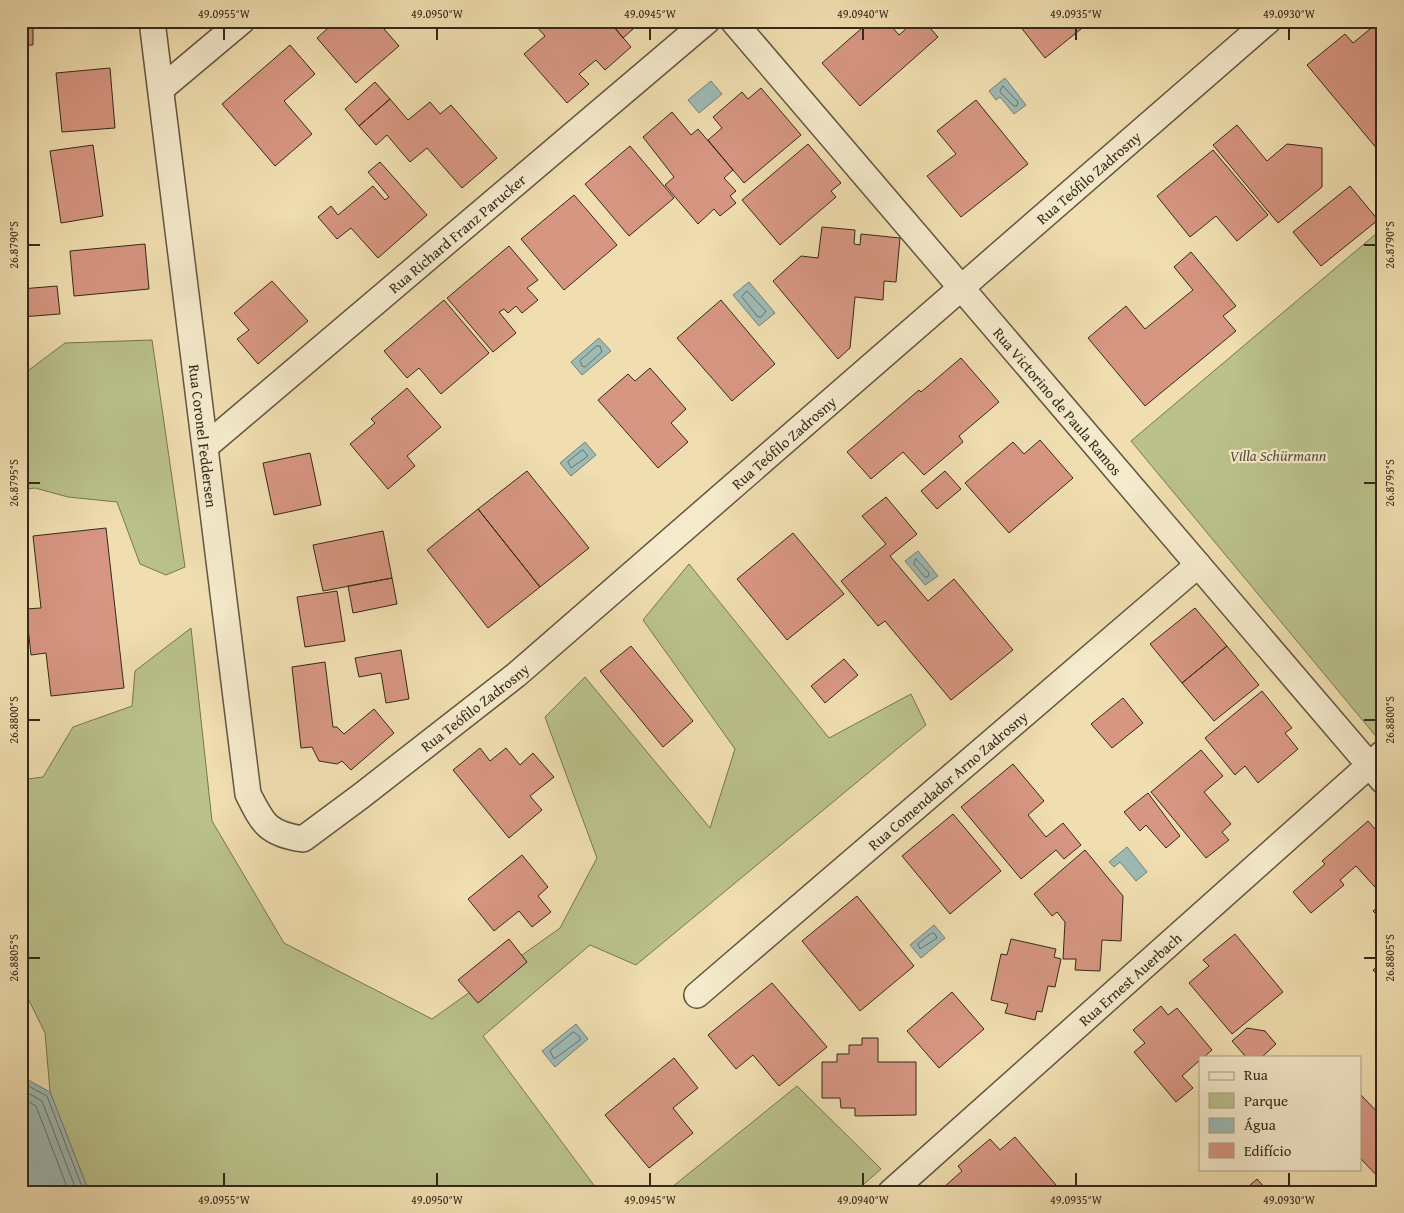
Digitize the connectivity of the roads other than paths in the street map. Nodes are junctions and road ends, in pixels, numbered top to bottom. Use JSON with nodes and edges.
{"nodes":[{"id":1,"x":152,"y":21,"type":"edge"},
{"id":2,"x":242,"y":21,"type":"edge"},
{"id":3,"x":707,"y":21,"type":"edge"},
{"id":4,"x":733,"y":21,"type":"edge"},
{"id":5,"x":1268,"y":21,"type":"edge"},
{"id":6,"x":161,"y":89,"type":"junction"},
{"id":7,"x":962,"y":289,"type":"junction"},
{"id":8,"x":206,"y":446,"type":"junction"},
{"id":9,"x":1198,"y":565,"type":"junction"},
{"id":10,"x":1378,"y":766,"type":"edge"},
{"id":11,"x":282,"y":836,"type":"joint"},
{"id":12,"x":697,"y":995,"type":"dead end"},
{"id":13,"x":891,"y":1192,"type":"edge"}],
"edges":[{"from":1,"to":6,"type":"street","name":"Rua Coronel Feddersen"},
{"from":2,"to":6,"type":"street"},
{"from":3,"to":8,"type":"street","name":"Rua Richard Franz Parucker"},
{"from":4,"to":7,"type":"street","name":"Rua Victorino de Paula Ramos"},
{"from":5,"to":7,"type":"street","name":"Rua Teófilo Zadrosny"},
{"from":6,"to":8,"type":"street","name":"Rua Coronel Feddersen"},
{"from":7,"to":9,"type":"street","name":"Rua Victorino de Paula Ramos"},
{"from":7,"to":11,"type":"street","name":"Rua Teófilo Zadrosny"},
{"from":8,"to":11,"type":"street","name":"Rua Coronel Feddersen"},
{"from":9,"to":10,"type":"street","name":"Rua Victorino de Paula Ramos"},
{"from":9,"to":12,"type":"street","name":"Rua Comendador Arno Zadrosny"},
{"from":10,"to":13,"type":"street","name":"Rua Ernest Auerbach"}]}
